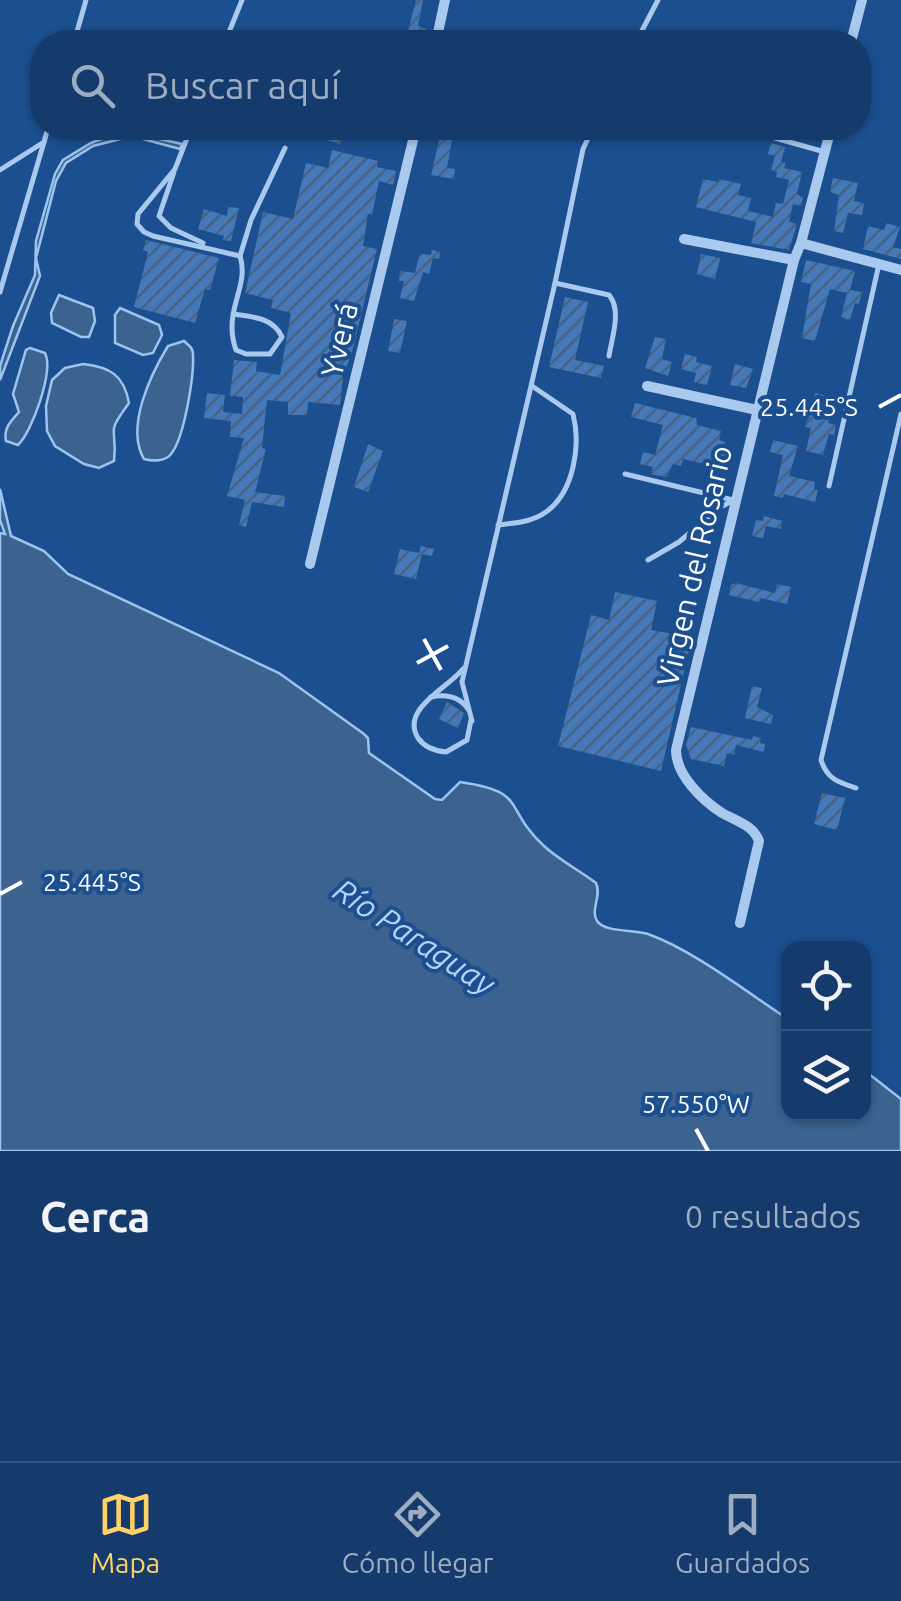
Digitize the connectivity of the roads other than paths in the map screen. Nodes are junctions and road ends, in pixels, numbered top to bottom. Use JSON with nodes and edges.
{"nodes":[{"id":1,"x":86,"y":0,"type":"edge"},
{"id":2,"x":242,"y":0,"type":"edge"},
{"id":3,"x":445,"y":0,"type":"edge"},
{"id":4,"x":658,"y":0,"type":"edge"},
{"id":5,"x":862,"y":0,"type":"edge"},
{"id":6,"x":77,"y":30,"type":"edge"},
{"id":7,"x":231,"y":30,"type":"edge"},
{"id":8,"x":439,"y":30,"type":"edge"},
{"id":9,"x":642,"y":30,"type":"edge"},
{"id":10,"x":855,"y":30,"type":"edge"},
{"id":11,"x":187,"y":140,"type":"edge"},
{"id":12,"x":413,"y":140,"type":"edge"},
{"id":13,"x":588,"y":140,"type":"edge"},
{"id":14,"x":782,"y":140,"type":"edge"},
{"id":15,"x":828,"y":140,"type":"edge"},
{"id":16,"x":44,"y":142,"type":"joint"},
{"id":17,"x":285,"y":148,"type":"dead end"},
{"id":18,"x":824,"y":152,"type":"junction"},
{"id":19,"x":176,"y":169,"type":"junction"},
{"id":20,"x":0,"y":170,"type":"edge"},
{"id":21,"x":684,"y":239,"type":"dead end"},
{"id":22,"x":801,"y":243,"type":"junction"},
{"id":23,"x":210,"y":246,"type":"junction"},
{"id":24,"x":240,"y":256,"type":"junction"},
{"id":25,"x":794,"y":260,"type":"junction"},
{"id":26,"x":879,"y":264,"type":"junction"},
{"id":27,"x":901,"y":270,"type":"edge"},
{"id":28,"x":555,"y":283,"type":"junction"},
{"id":29,"x":0,"y":293,"type":"edge"},
{"id":30,"x":233,"y":314,"type":"junction"},
{"id":31,"x":609,"y":356,"type":"dead end"},
{"id":32,"x":531,"y":385,"type":"junction"},
{"id":33,"x":647,"y":386,"type":"dead end"},
{"id":34,"x":757,"y":410,"type":"junction"},
{"id":35,"x":901,"y":414,"type":"edge"},
{"id":36,"x":625,"y":474,"type":"dead end"},
{"id":37,"x":829,"y":486,"type":"dead end"},
{"id":38,"x":735,"y":501,"type":"junction"},
{"id":39,"x":498,"y":525,"type":"junction"},
{"id":40,"x":648,"y":560,"type":"dead end"},
{"id":41,"x":310,"y":564,"type":"dead end"},
{"id":42,"x":465,"y":667,"type":"junction"},
{"id":43,"x":431,"y":698,"type":"junction"},
{"id":44,"x":472,"y":721,"type":"junction"},
{"id":45,"x":856,"y":788,"type":"dead end"},
{"id":46,"x":740,"y":923,"type":"dead end"}],
"edges":[{"from":1,"to":6,"type":"lane"},
{"from":2,"to":7,"type":"lane"},
{"from":3,"to":8,"type":"street"},
{"from":4,"to":9,"type":"lane"},
{"from":5,"to":10,"type":"street"},
{"from":11,"to":19,"type":"lane"},
{"from":12,"to":41,"type":"street","name":"Yverá"},
{"from":13,"to":28,"type":"lane"},
{"from":14,"to":18,"type":"lane"},
{"from":15,"to":18,"type":"street","name":"Virgen del Rosario"},
{"from":16,"to":20,"type":"lane"},
{"from":16,"to":29,"type":"lane"},
{"from":17,"to":24,"type":"lane"},
{"from":18,"to":22,"type":"street","name":"Virgen del Rosario"},
{"from":19,"to":23,"type":"lane"},
{"from":19,"to":23,"type":"lane"},
{"from":21,"to":25,"type":"street"},
{"from":22,"to":25,"type":"street","name":"Virgen del Rosario"},
{"from":22,"to":26,"type":"street"},
{"from":23,"to":24,"type":"lane"},
{"from":24,"to":30,"type":"lane"},
{"from":25,"to":34,"type":"street","name":"Virgen del Rosario"},
{"from":26,"to":27,"type":"street"},
{"from":26,"to":37,"type":"lane"},
{"from":28,"to":31,"type":"lane"},
{"from":28,"to":32,"type":"lane"},
{"from":30,"to":30,"type":"lane"},
{"from":32,"to":39,"type":"lane"},
{"from":32,"to":39,"type":"lane"},
{"from":33,"to":34,"type":"street"},
{"from":34,"to":38,"type":"street","name":"Virgen del Rosario"},
{"from":35,"to":45,"type":"lane"},
{"from":36,"to":38,"type":"lane"},
{"from":38,"to":40,"type":"lane"},
{"from":38,"to":46,"type":"street","name":"Virgen del Rosario"},
{"from":39,"to":42,"type":"lane"},
{"from":42,"to":43,"type":"lane"},
{"from":42,"to":44,"type":"lane"},
{"from":43,"to":44,"type":"lane"},
{"from":43,"to":44,"type":"lane"}]}
